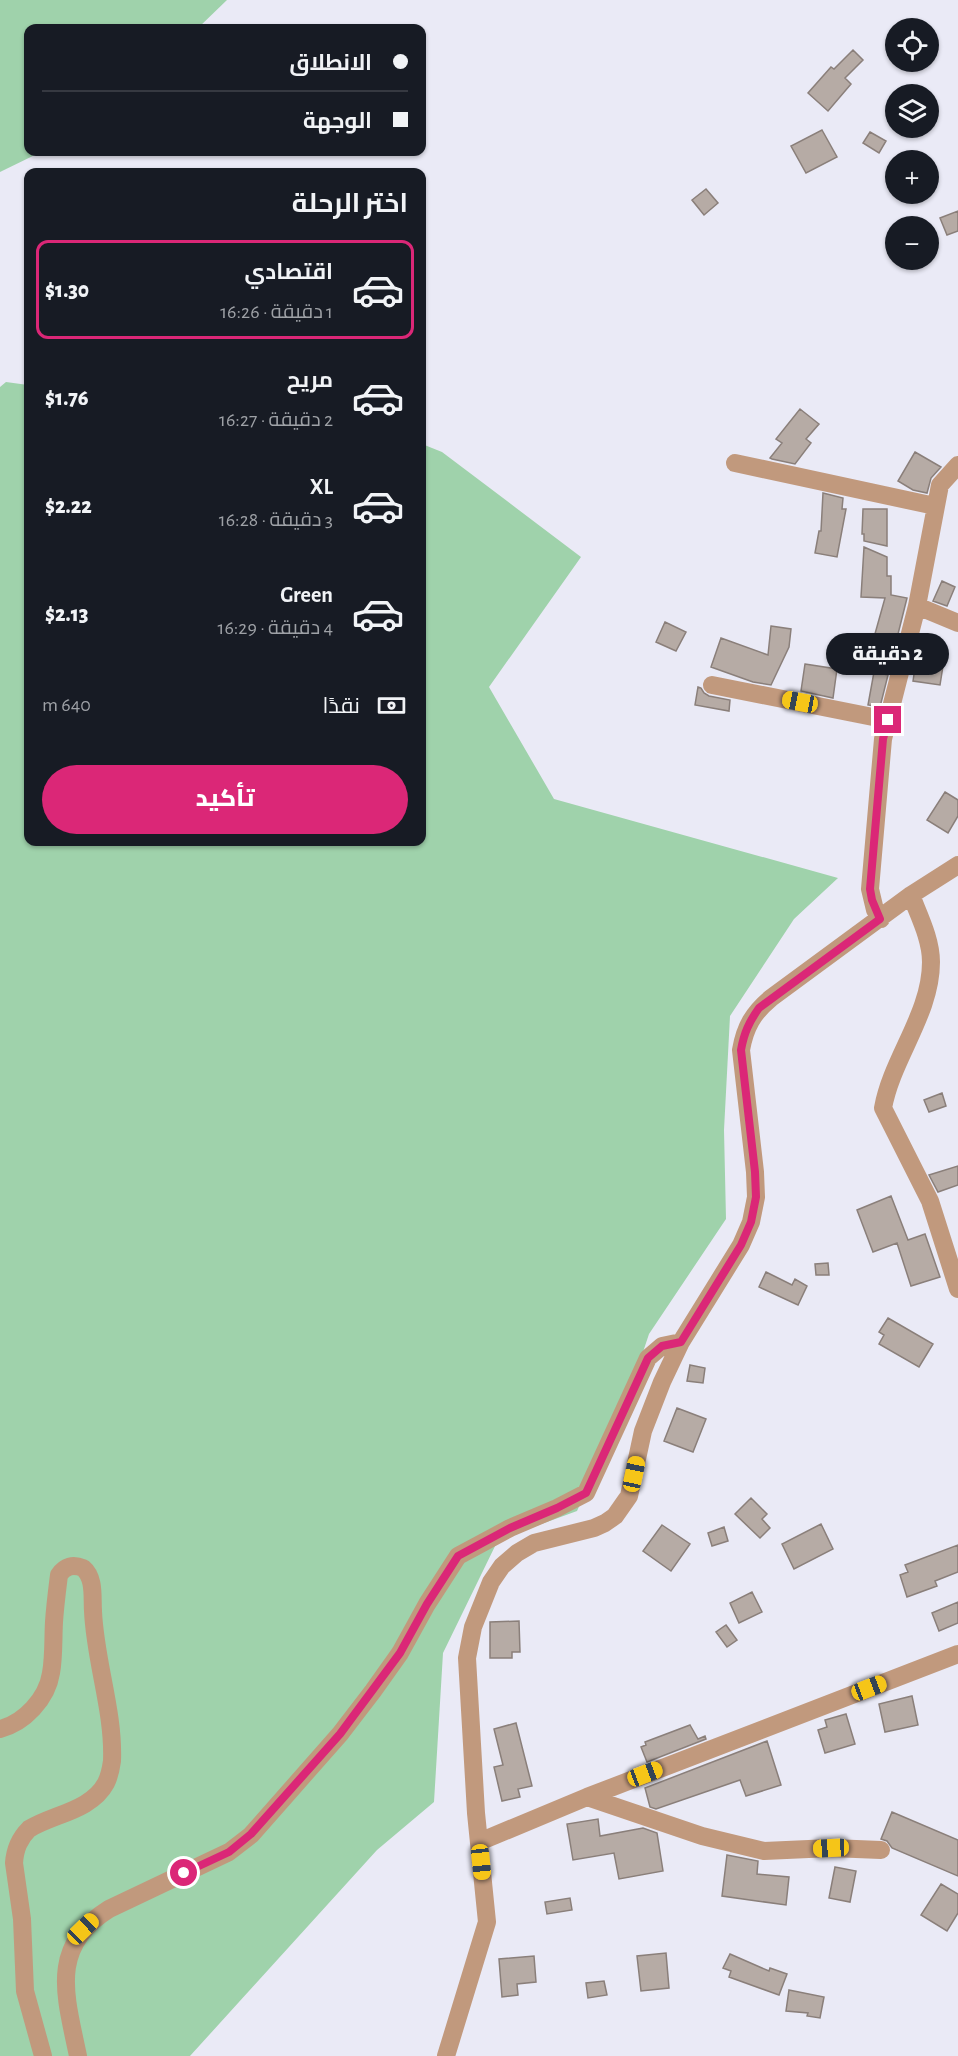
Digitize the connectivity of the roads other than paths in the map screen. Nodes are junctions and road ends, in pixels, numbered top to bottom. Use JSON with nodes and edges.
{"nodes":[{"id":1,"x":735,"y":463,"type":"dead end"},
{"id":2,"x":958,"y":465,"type":"edge"},
{"id":3,"x":934,"y":507,"type":"junction"},
{"id":4,"x":917,"y":606,"type":"junction"},
{"id":5,"x":958,"y":623,"type":"edge"},
{"id":6,"x":712,"y":685,"type":"dead end"},
{"id":7,"x":888,"y":720,"type":"junction"},
{"id":8,"x":958,"y":865,"type":"edge"},
{"id":9,"x":911,"y":895,"type":"junction"},
{"id":10,"x":880,"y":919,"type":"junction"},
{"id":11,"x":958,"y":1289,"type":"edge"},
{"id":12,"x":681,"y":1342,"type":"junction"},
{"id":13,"x":958,"y":1654,"type":"edge"},
{"id":14,"x":0,"y":1729,"type":"edge"},
{"id":15,"x":587,"y":1797,"type":"junction"},
{"id":16,"x":479,"y":1842,"type":"junction"},
{"id":17,"x":881,"y":1850,"type":"dead end"},
{"id":18,"x":44,"y":2056,"type":"edge"},
{"id":19,"x":78,"y":2056,"type":"edge"},
{"id":20,"x":446,"y":2056,"type":"edge"}],
"edges":[{"from":1,"to":3,"type":"street"},
{"from":2,"to":3,"type":"street"},
{"from":3,"to":4,"type":"street"},
{"from":4,"to":5,"type":"street"},
{"from":4,"to":7,"type":"street"},
{"from":6,"to":7,"type":"street"},
{"from":7,"to":10,"type":"street"},
{"from":8,"to":9,"type":"street"},
{"from":9,"to":10,"type":"street"},
{"from":9,"to":11,"type":"street"},
{"from":10,"to":12,"type":"street"},
{"from":12,"to":16,"type":"street"},
{"from":12,"to":19,"type":"street"},
{"from":13,"to":15,"type":"street"},
{"from":14,"to":18,"type":"street"},
{"from":15,"to":16,"type":"street"},
{"from":15,"to":17,"type":"street"},
{"from":16,"to":20,"type":"street"}]}
